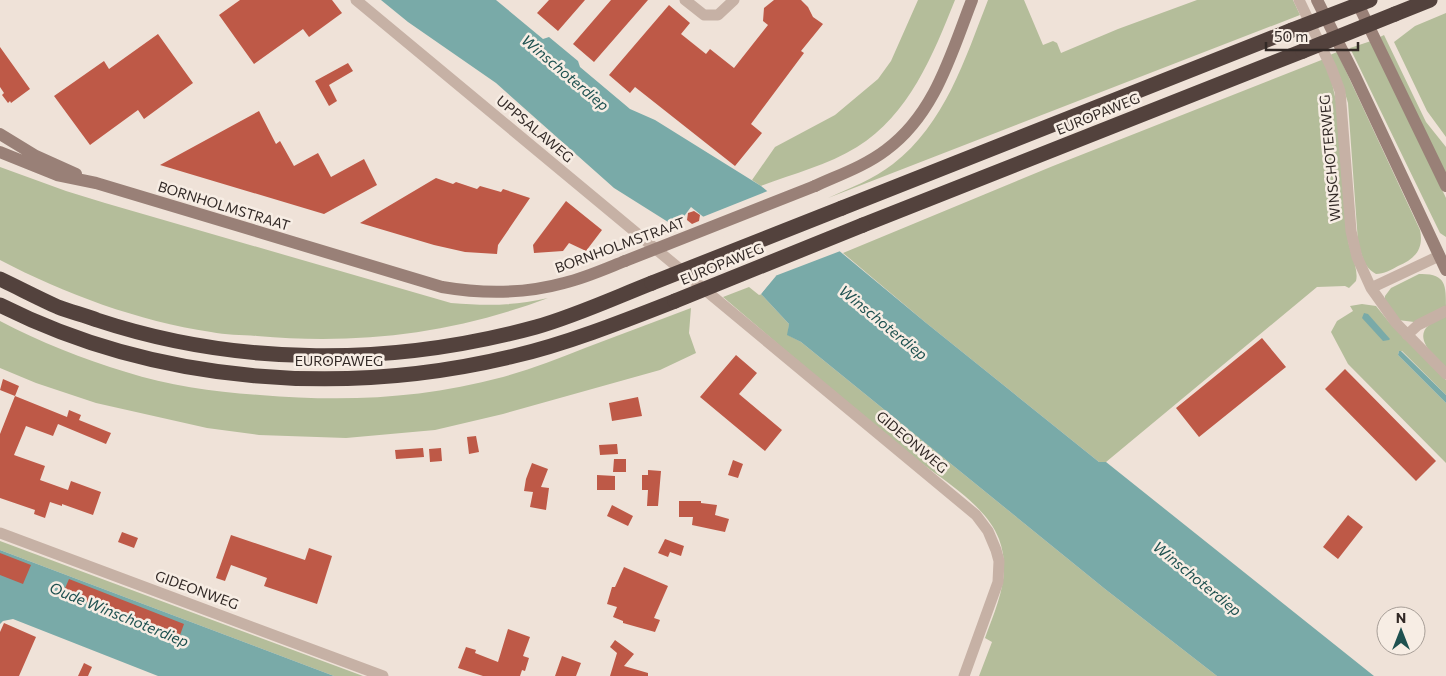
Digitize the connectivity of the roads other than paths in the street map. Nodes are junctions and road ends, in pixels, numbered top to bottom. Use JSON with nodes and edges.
{"nodes":[{"id":1,"x":356,"y":0,"type":"edge"},
{"id":2,"x":685,"y":0,"type":"edge"},
{"id":3,"x":734,"y":0,"type":"edge"},
{"id":4,"x":972,"y":0,"type":"edge"},
{"id":5,"x":1300,"y":0,"type":"edge"},
{"id":6,"x":1317,"y":0,"type":"edge"},
{"id":7,"x":1356,"y":0,"type":"edge"},
{"id":8,"x":1370,"y":0,"type":"edge"},
{"id":9,"x":1430,"y":0,"type":"edge"},
{"id":10,"x":0,"y":134,"type":"edge"},
{"id":11,"x":0,"y":152,"type":"edge"},
{"id":12,"x":96,"y":183,"type":"junction"},
{"id":13,"x":1446,"y":186,"type":"edge"},
{"id":14,"x":1444,"y":254,"type":"edge"},
{"id":15,"x":1446,"y":270,"type":"edge"},
{"id":16,"x":0,"y":279,"type":"edge"},
{"id":17,"x":695,"y":282,"type":"joint"},
{"id":18,"x":1370,"y":288,"type":"junction"},
{"id":19,"x":0,"y":304,"type":"edge"},
{"id":20,"x":1446,"y":310,"type":"edge"},
{"id":21,"x":1407,"y":335,"type":"junction"},
{"id":22,"x":1446,"y":374,"type":"edge"},
{"id":23,"x":0,"y":534,"type":"edge"},
{"id":24,"x":384,"y":676,"type":"edge"},
{"id":25,"x":964,"y":676,"type":"edge"}],
"edges":[{"from":1,"to":17,"type":"street","name":"UPPSALAWEG"},
{"from":2,"to":3,"type":"street"},
{"from":4,"to":12,"type":"street","name":"BORNHOLMSTRAAT","bridge":true},
{"from":5,"to":18,"type":"street","name":"WINSCHOTERWEG"},
{"from":6,"to":14,"type":"street"},
{"from":7,"to":13,"type":"street"},
{"from":8,"to":16,"type":"highway","name":"EUROPAWEG","bridge":true},
{"from":9,"to":19,"type":"highway","name":"EUROPAWEG","bridge":true},
{"from":10,"to":12,"type":"street","name":"BORNHOLMSTRAAT"},
{"from":11,"to":12,"type":"street","name":"BORNHOLMSTRAAT"},
{"from":14,"to":15,"type":"street"},
{"from":14,"to":18,"type":"street"},
{"from":17,"to":25,"type":"street","name":"GIDEONWEG"},
{"from":18,"to":21,"type":"street","name":"WINSCHOTERWEG"},
{"from":20,"to":21,"type":"street"},
{"from":21,"to":22,"type":"street","name":"WINSCHOTERWEG"},
{"from":23,"to":24,"type":"street","name":"GIDEONWEG"}]}
